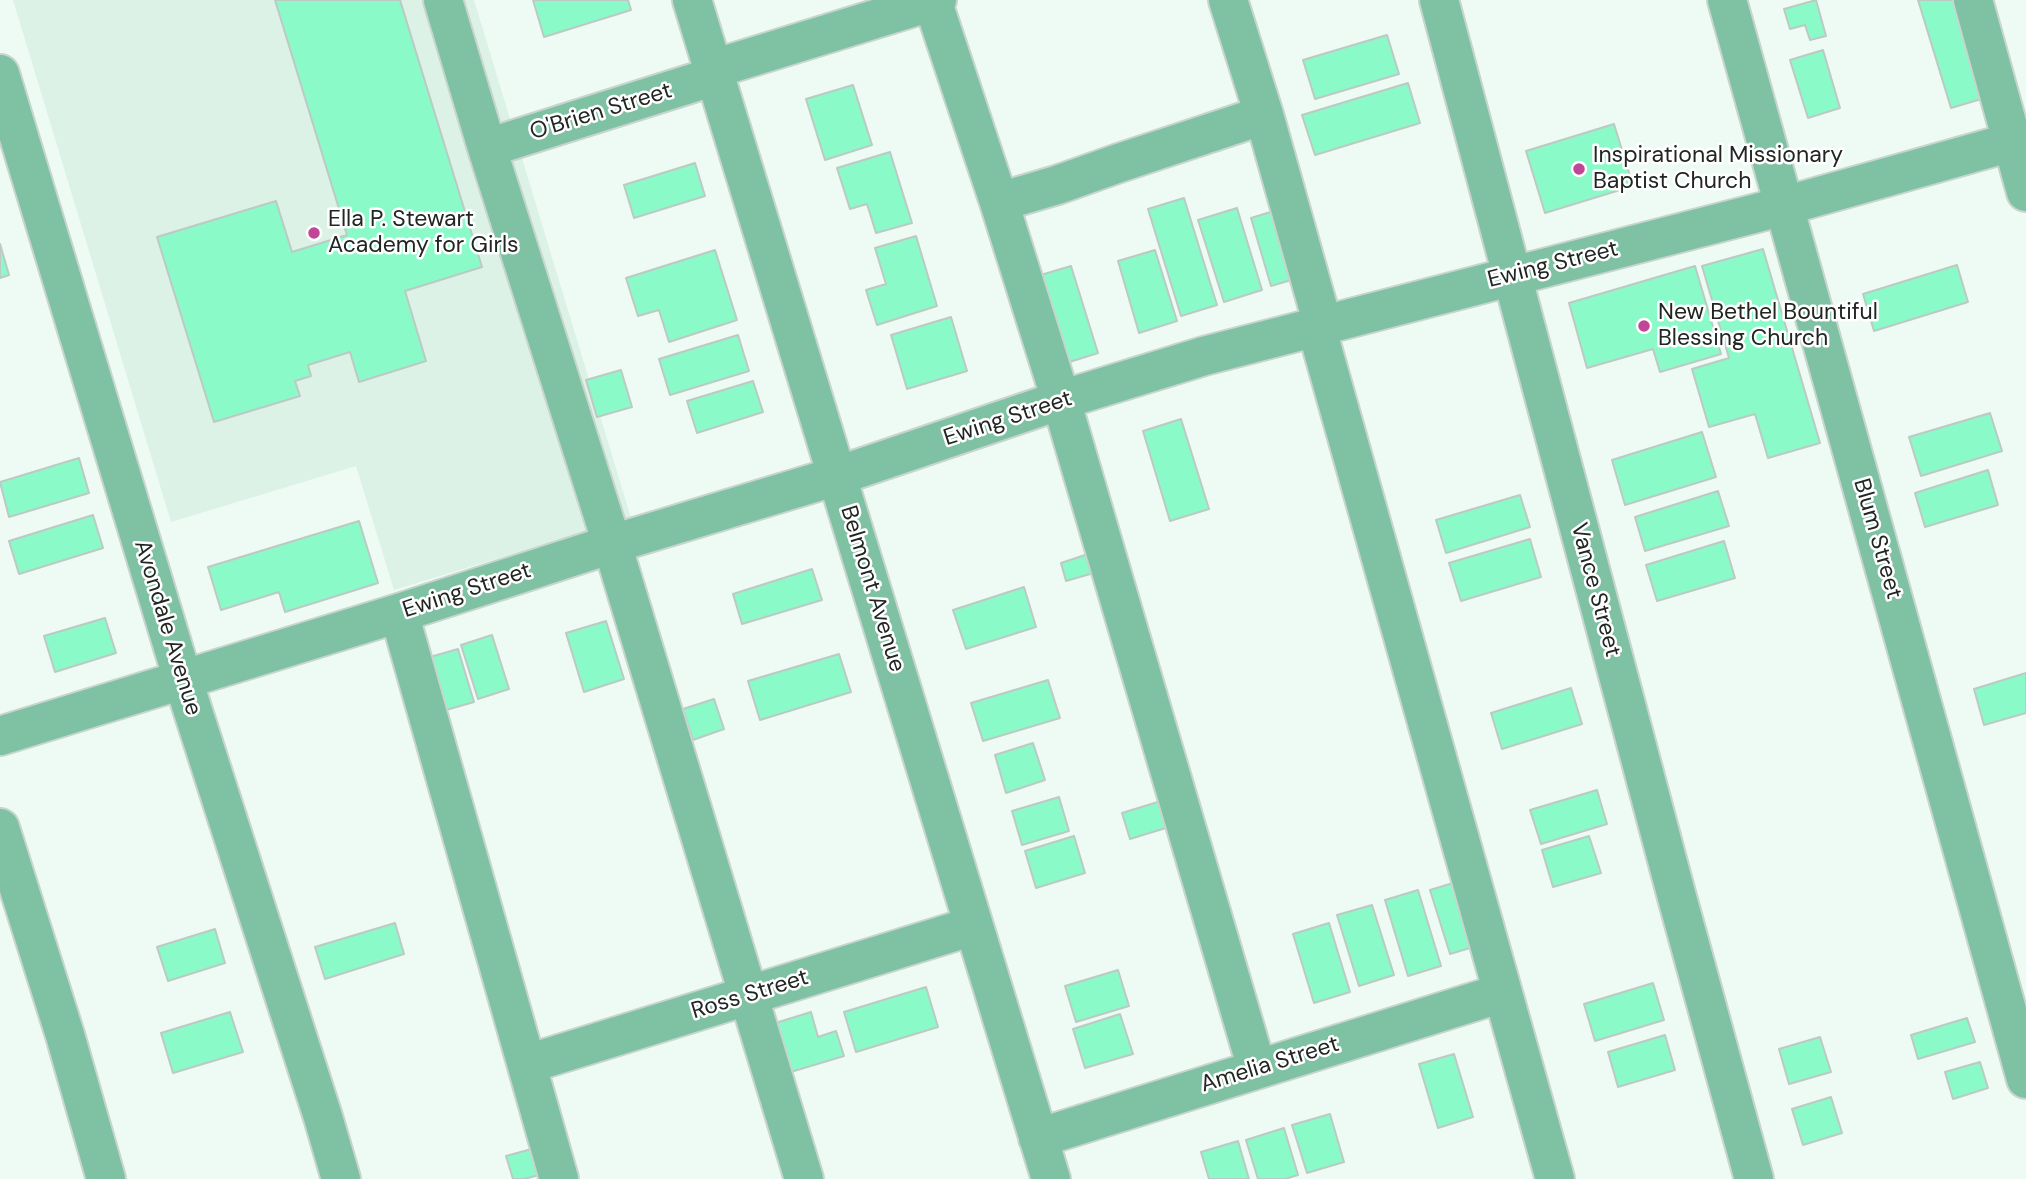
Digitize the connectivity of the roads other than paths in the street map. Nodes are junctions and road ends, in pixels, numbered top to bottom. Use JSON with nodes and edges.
{"nodes":[{"id":1,"x":443,"y":0,"type":"edge"},
{"id":2,"x":692,"y":0,"type":"edge"},
{"id":3,"x":934,"y":0,"type":"edge"},
{"id":4,"x":1228,"y":0,"type":"edge"},
{"id":5,"x":1439,"y":0,"type":"edge"},
{"id":6,"x":1727,"y":0,"type":"edge"},
{"id":7,"x":1973,"y":0,"type":"edge"},
{"id":8,"x":714,"y":73,"type":"junction"},
{"id":9,"x":0,"y":74,"type":"edge"},
{"id":10,"x":1264,"y":116,"type":"junction"},
{"id":11,"x":2019,"y":140,"type":"edge"},
{"id":12,"x":487,"y":148,"type":"junction"},
{"id":13,"x":2026,"y":192,"type":"edge"},
{"id":14,"x":999,"y":202,"type":"junction"},
{"id":15,"x":1784,"y":206,"type":"junction"},
{"id":16,"x":1512,"y":275,"type":"junction"},
{"id":17,"x":1320,"y":326,"type":"junction"},
{"id":18,"x":1061,"y":400,"type":"junction"},
{"id":19,"x":837,"y":476,"type":"junction"},
{"id":20,"x":612,"y":544,"type":"junction"},
{"id":21,"x":399,"y":613,"type":"junction"},
{"id":22,"x":183,"y":681,"type":"junction"},
{"id":23,"x":0,"y":736,"type":"edge"},
{"id":24,"x":0,"y":828,"type":"edge"},
{"id":25,"x":973,"y":926,"type":"junction"},
{"id":26,"x":1502,"y":993,"type":"junction"},
{"id":27,"x":747,"y":996,"type":"junction"},
{"id":28,"x":527,"y":1064,"type":"junction"},
{"id":29,"x":1257,"y":1069,"type":"junction"},
{"id":30,"x":2026,"y":1079,"type":"edge"},
{"id":31,"x":1038,"y":1138,"type":"junction"},
{"id":32,"x":106,"y":1179,"type":"edge"},
{"id":33,"x":341,"y":1179,"type":"edge"},
{"id":34,"x":559,"y":1179,"type":"edge"},
{"id":35,"x":804,"y":1179,"type":"edge"},
{"id":36,"x":1051,"y":1179,"type":"edge"},
{"id":37,"x":1555,"y":1179,"type":"edge"},
{"id":38,"x":1754,"y":1179,"type":"edge"}],
"edges":[{"from":1,"to":12,"type":"street"},
{"from":2,"to":8,"type":"street","name":"Belmont Avenue"},
{"from":3,"to":8,"type":"street","name":"O'Brien Street"},
{"from":3,"to":14,"type":"street"},
{"from":4,"to":10,"type":"street"},
{"from":5,"to":16,"type":"street","name":"Vance Street"},
{"from":6,"to":15,"type":"street","name":"Blum Street"},
{"from":7,"to":11,"type":"street"},
{"from":8,"to":12,"type":"street","name":"O'Brien Street"},
{"from":8,"to":19,"type":"street","name":"Belmont Avenue"},
{"from":9,"to":22,"type":"street","name":"Avondale Avenue"},
{"from":10,"to":14,"type":"street"},
{"from":10,"to":17,"type":"street"},
{"from":11,"to":13,"type":"street"},
{"from":11,"to":15,"type":"street","name":"Ewing Street"},
{"from":12,"to":20,"type":"street"},
{"from":14,"to":18,"type":"street"},
{"from":15,"to":16,"type":"street","name":"Ewing Street"},
{"from":15,"to":30,"type":"street","name":"Blum Street"},
{"from":16,"to":17,"type":"street","name":"Ewing Street"},
{"from":16,"to":38,"type":"street","name":"Vance Street"},
{"from":17,"to":18,"type":"street","name":"Ewing Street"},
{"from":17,"to":26,"type":"street"},
{"from":18,"to":19,"type":"street","name":"Ewing Street"},
{"from":18,"to":29,"type":"street"},
{"from":19,"to":20,"type":"street","name":"Ewing Street"},
{"from":19,"to":25,"type":"street","name":"Belmont Avenue"},
{"from":20,"to":21,"type":"street","name":"Ewing Street"},
{"from":20,"to":27,"type":"street"},
{"from":21,"to":22,"type":"street","name":"Ewing Street"},
{"from":21,"to":28,"type":"street"},
{"from":22,"to":23,"type":"street","name":"Ewing Street"},
{"from":22,"to":33,"type":"street","name":"Avondale Avenue"},
{"from":24,"to":32,"type":"street"},
{"from":25,"to":27,"type":"street","name":"Ross Street"},
{"from":25,"to":31,"type":"street","name":"Belmont Avenue"},
{"from":26,"to":29,"type":"street","name":"Amelia Street"},
{"from":26,"to":37,"type":"street"},
{"from":27,"to":28,"type":"street","name":"Ross Street"},
{"from":27,"to":35,"type":"street"},
{"from":28,"to":34,"type":"street"},
{"from":29,"to":31,"type":"street","name":"Amelia Street"},
{"from":31,"to":36,"type":"street","name":"Belmont Avenue"}]}
